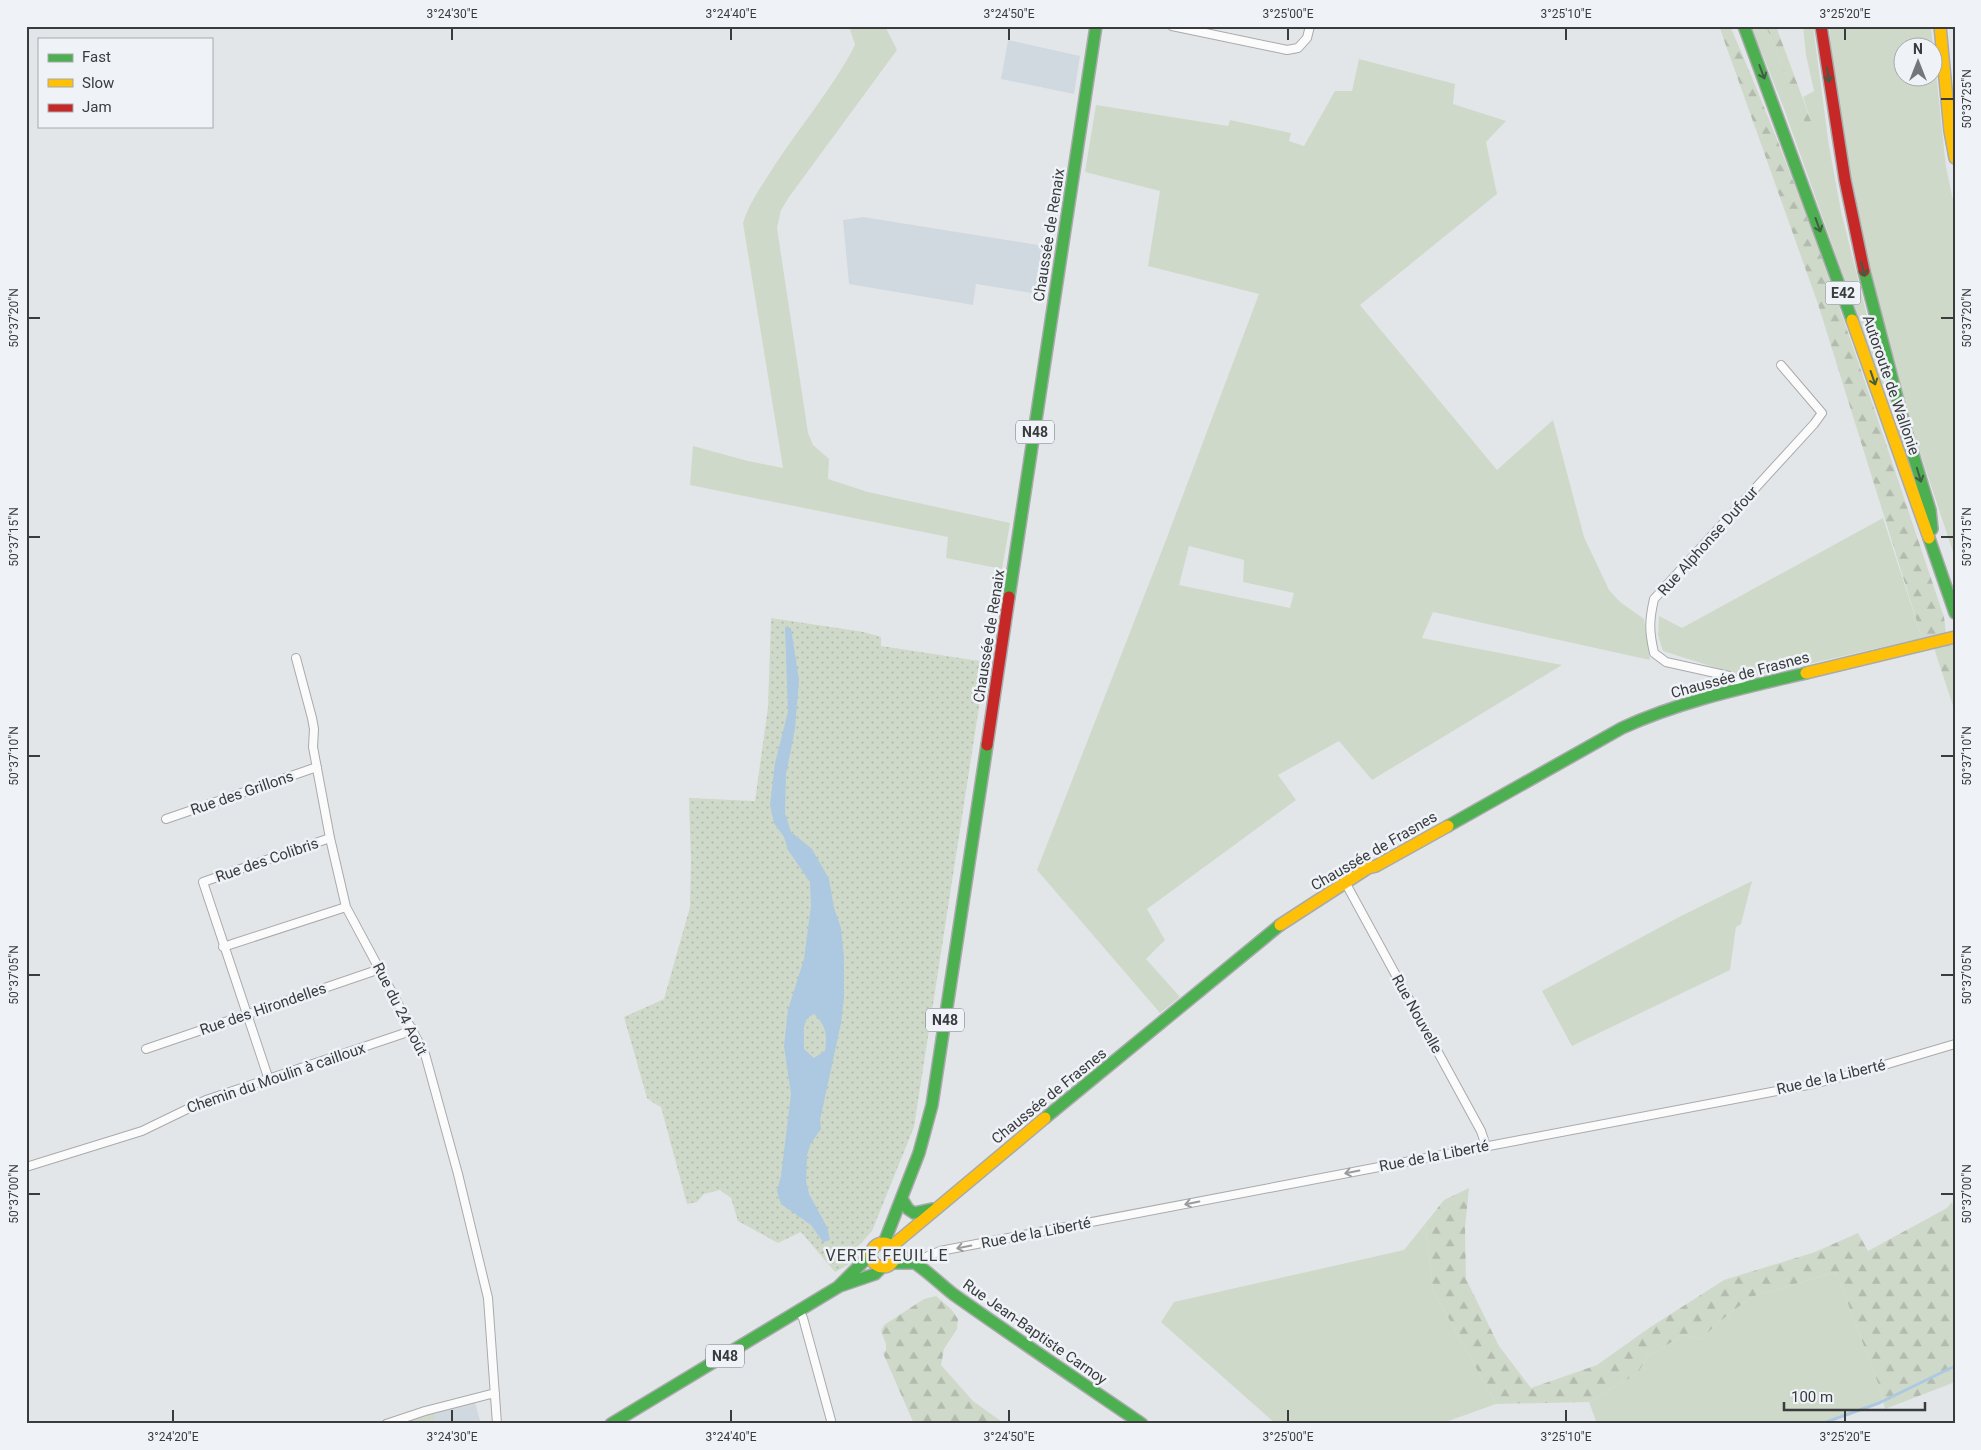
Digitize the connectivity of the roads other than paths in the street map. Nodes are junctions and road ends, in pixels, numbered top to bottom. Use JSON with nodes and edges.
{"nodes":[{"id":1,"x":1096,"y":26,"type":"edge"},
{"id":2,"x":1172,"y":26,"type":"edge"},
{"id":3,"x":1310,"y":26,"type":"edge"},
{"id":4,"x":1744,"y":26,"type":"edge"},
{"id":5,"x":1821,"y":26,"type":"edge"},
{"id":6,"x":1940,"y":26,"type":"edge"},
{"id":7,"x":1213,"y":30,"type":"edge"},
{"id":8,"x":1955,"y":158,"type":"edge"},
{"id":9,"x":1781,"y":365,"type":"dead end"},
{"id":10,"x":1936,"y":560,"type":"junction"},
{"id":11,"x":1955,"y":613,"type":"edge"},
{"id":12,"x":1955,"y":637,"type":"edge"},
{"id":13,"x":296,"y":658,"type":"dead end"},
{"id":14,"x":1746,"y":687,"type":"junction"},
{"id":15,"x":318,"y":767,"type":"junction"},
{"id":16,"x":166,"y":819,"type":"dead end"},
{"id":17,"x":330,"y":838,"type":"junction"},
{"id":18,"x":1345,"y":882,"type":"junction"},
{"id":19,"x":346,"y":907,"type":"junction"},
{"id":20,"x":224,"y":948,"type":"junction"},
{"id":21,"x":380,"y":969,"type":"junction"},
{"id":22,"x":246,"y":1015,"type":"junction"},
{"id":23,"x":412,"y":1028,"type":"junction"},
{"id":24,"x":1955,"y":1044,"type":"edge"},
{"id":25,"x":146,"y":1048,"type":"dead end"},
{"id":26,"x":269,"y":1080,"type":"junction"},
{"id":27,"x":1486,"y":1146,"type":"junction"},
{"id":28,"x":26,"y":1167,"type":"edge"},
{"id":29,"x":902,"y":1199,"type":"junction"},
{"id":30,"x":938,"y":1206,"type":"junction"},
{"id":31,"x":871,"y":1254,"type":"junction"},
{"id":32,"x":889,"y":1254,"type":"junction"},
{"id":33,"x":912,"y":1263,"type":"junction"},
{"id":34,"x":838,"y":1287,"type":"junction"},
{"id":35,"x":799,"y":1311,"type":"junction"},
{"id":36,"x":495,"y":1393,"type":"junction"},
{"id":37,"x":386,"y":1424,"type":"edge"},
{"id":38,"x":497,"y":1424,"type":"edge"},
{"id":39,"x":611,"y":1424,"type":"edge"},
{"id":40,"x":832,"y":1424,"type":"edge"},
{"id":41,"x":1142,"y":1424,"type":"edge"}],
"edges":[{"from":1,"to":29,"type":"main road","name":"Chaussée de Renaix","number":"N48"},
{"from":2,"to":7,"type":"street"},
{"from":3,"to":7,"type":"street"},
{"from":4,"to":10,"type":"main road","name":"Autoroute de Wallonie","number":"E42","one_way":true},
{"from":5,"to":10,"type":"main road","one_way":true},
{"from":6,"to":8,"type":"main road"},
{"from":9,"to":14,"type":"street","name":"Rue Alphonse Dufour"},
{"from":10,"to":11,"type":"main road","name":"Autoroute de Wallonie","number":"E42"},
{"from":12,"to":14,"type":"main road","name":"Chaussée de Frasnes"},
{"from":13,"to":15,"type":"street","name":"Rue du 24 Août"},
{"from":14,"to":18,"type":"main road","name":"Chaussée de Frasnes"},
{"from":15,"to":16,"type":"street","name":"Rue des Grillons"},
{"from":15,"to":17,"type":"street","name":"Rue du 24 Août"},
{"from":17,"to":19,"type":"street","name":"Rue du 24 Août"},
{"from":17,"to":20,"type":"street","name":"Rue des Colibris"},
{"from":18,"to":27,"type":"street","name":"Rue Nouvelle"},
{"from":18,"to":30,"type":"main road","name":"Chaussée de Frasnes"},
{"from":19,"to":20,"type":"street"},
{"from":19,"to":21,"type":"street","name":"Rue du 24 Août"},
{"from":20,"to":22,"type":"street"},
{"from":21,"to":22,"type":"street","name":"Rue des Hirondelles"},
{"from":21,"to":23,"type":"street","name":"Rue du 24 Août"},
{"from":22,"to":25,"type":"street","name":"Rue des Hirondelles"},
{"from":22,"to":26,"type":"street"},
{"from":23,"to":26,"type":"street","name":"Chemin du Moulin à cailloux"},
{"from":23,"to":36,"type":"street","name":"Rue du 24 Août"},
{"from":24,"to":27,"type":"street","name":"Rue de la Liberté"},
{"from":26,"to":28,"type":"street","name":"Chemin du Moulin à cailloux"},
{"from":27,"to":33,"type":"street","name":"Rue de la Liberté","one_way":true},
{"from":29,"to":30,"type":"main road"},
{"from":29,"to":32,"type":"main road","name":"Chaussée de Renaix","number":"N48"},
{"from":30,"to":32,"type":"main road","name":"Chaussée de Frasnes"},
{"from":31,"to":32,"type":"main road","number":"N48"},
{"from":31,"to":32,"type":"main road"},
{"from":31,"to":34,"type":"main road","number":"N48"},
{"from":32,"to":33,"type":"main road"},
{"from":32,"to":34,"type":"main road","number":"N48"},
{"from":33,"to":41,"type":"main road","name":"Rue Jean-Baptiste Carnoy"},
{"from":34,"to":35,"type":"main road","number":"N48"},
{"from":35,"to":39,"type":"main road","number":"N48"},
{"from":35,"to":40,"type":"street"},
{"from":36,"to":37,"type":"street"},
{"from":36,"to":38,"type":"street","name":"Rue du 24 Août"}]}
